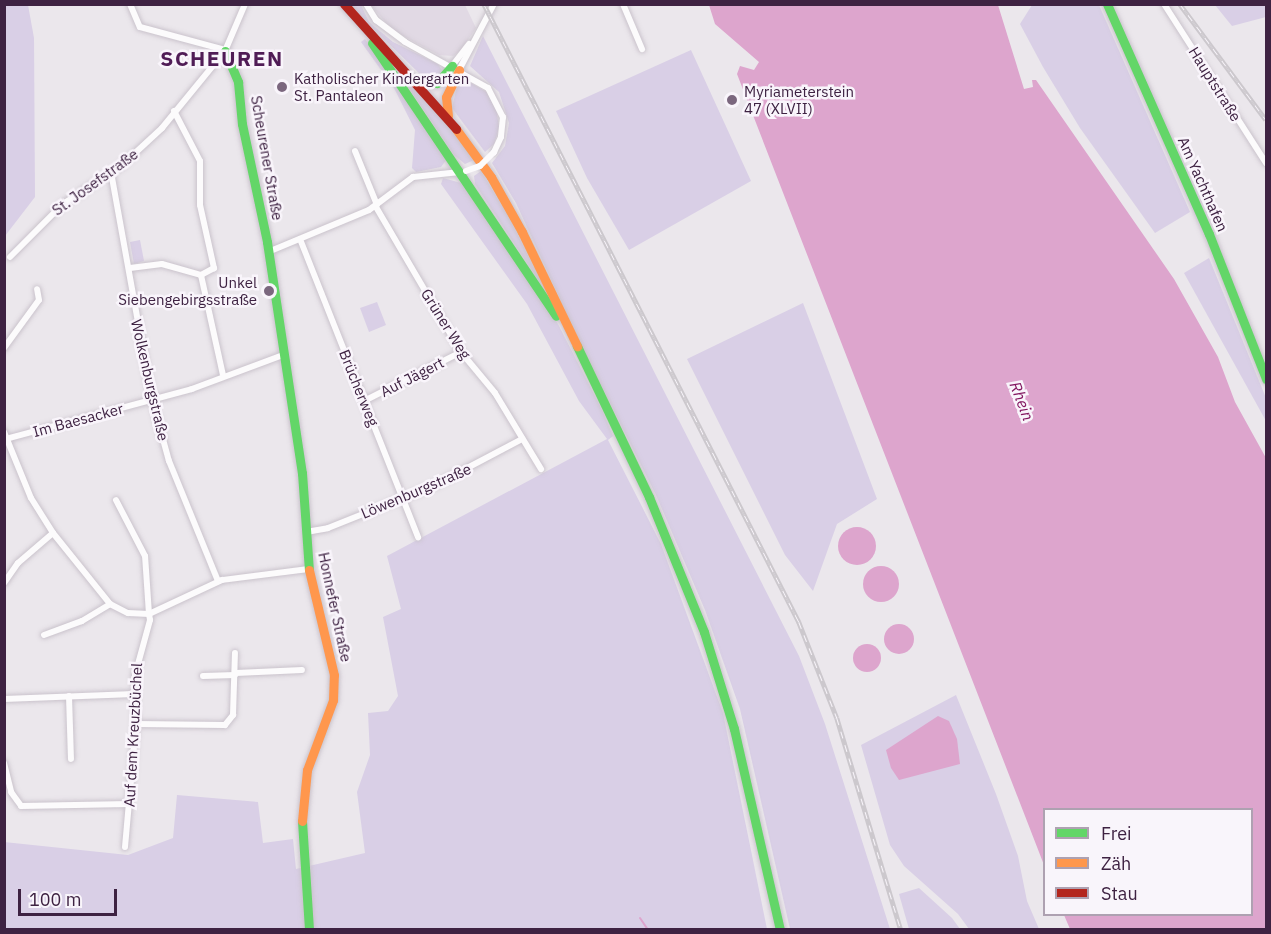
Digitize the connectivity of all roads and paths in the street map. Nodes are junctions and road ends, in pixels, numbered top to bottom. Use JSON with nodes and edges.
{"nodes":[{"id":1,"x":130,"y":4,"type":"edge"},
{"id":2,"x":245,"y":4,"type":"edge"},
{"id":3,"x":344,"y":4,"type":"edge"},
{"id":4,"x":366,"y":4,"type":"edge"},
{"id":5,"x":494,"y":4,"type":"edge"},
{"id":6,"x":623,"y":4,"type":"edge"},
{"id":7,"x":1107,"y":4,"type":"edge"},
{"id":8,"x":1164,"y":4,"type":"edge"},
{"id":9,"x":366,"y":27,"type":"junction"},
{"id":10,"x":642,"y":48,"type":"dead end"},
{"id":11,"x":225,"y":50,"type":"junction"},
{"id":12,"x":456,"y":68,"type":"junction"},
{"id":13,"x":414,"y":79,"type":"junction"},
{"id":14,"x":174,"y":111,"type":"junction"},
{"id":15,"x":449,"y":119,"type":"junction"},
{"id":16,"x":355,"y":151,"type":"dead end"},
{"id":17,"x":1266,"y":163,"type":"edge"},
{"id":18,"x":463,"y":171,"type":"junction"},
{"id":19,"x":111,"y":172,"type":"junction"},
{"id":20,"x":377,"y":206,"type":"junction"},
{"id":21,"x":300,"y":239,"type":"junction"},
{"id":22,"x":268,"y":252,"type":"junction"},
{"id":23,"x":10,"y":257,"type":"dead end"},
{"id":24,"x":130,"y":268,"type":"junction"},
{"id":25,"x":201,"y":275,"type":"junction"},
{"id":26,"x":37,"y":290,"type":"dead end"},
{"id":27,"x":567,"y":326,"type":"junction"},
{"id":28,"x":4,"y":348,"type":"edge"},
{"id":29,"x":461,"y":352,"type":"junction"},
{"id":30,"x":283,"y":356,"type":"junction"},
{"id":31,"x":223,"y":375,"type":"junction"},
{"id":32,"x":1266,"y":379,"type":"edge"},
{"id":33,"x":152,"y":399,"type":"junction"},
{"id":34,"x":364,"y":401,"type":"junction"},
{"id":35,"x":4,"y":432,"type":"edge"},
{"id":36,"x":9,"y":438,"type":"junction"},
{"id":37,"x":522,"y":439,"type":"junction"},
{"id":38,"x":541,"y":469,"type":"dead end"},
{"id":39,"x":403,"y":498,"type":"junction"},
{"id":40,"x":116,"y":500,"type":"dead end"},
{"id":41,"x":306,"y":532,"type":"junction"},
{"id":42,"x":53,"y":533,"type":"junction"},
{"id":43,"x":418,"y":537,"type":"dead end"},
{"id":44,"x":309,"y":569,"type":"junction"},
{"id":45,"x":218,"y":581,"type":"junction"},
{"id":46,"x":4,"y":584,"type":"edge"},
{"id":47,"x":110,"y":604,"type":"junction"},
{"id":48,"x":148,"y":614,"type":"junction"},
{"id":49,"x":44,"y":635,"type":"dead end"},
{"id":50,"x":235,"y":653,"type":"dead end"},
{"id":51,"x":302,"y":670,"type":"dead end"},
{"id":52,"x":235,"y":674,"type":"junction"},
{"id":53,"x":203,"y":676,"type":"dead end"},
{"id":54,"x":134,"y":693,"type":"junction"},
{"id":55,"x":69,"y":696,"type":"junction"},
{"id":56,"x":4,"y":699,"type":"edge"},
{"id":57,"x":136,"y":724,"type":"junction"},
{"id":58,"x":71,"y":759,"type":"dead end"},
{"id":59,"x":4,"y":763,"type":"edge"},
{"id":60,"x":129,"y":804,"type":"junction"},
{"id":61,"x":125,"y":847,"type":"dead end"},
{"id":62,"x":309,"y":930,"type":"edge"},
{"id":63,"x":780,"y":930,"type":"edge"}],
"edges":[{"from":1,"to":11,"type":"street"},
{"from":2,"to":11,"type":"street"},
{"from":3,"to":9,"type":"main road"},
{"from":4,"to":12,"type":"street"},
{"from":5,"to":12,"type":"street"},
{"from":6,"to":10,"type":"street"},
{"from":7,"to":32,"type":"main road","name":"Am Yachthafen"},
{"from":8,"to":17,"type":"street","name":"Hauptstraße"},
{"from":9,"to":13,"type":"main road"},
{"from":9,"to":18,"type":"main road"},
{"from":11,"to":14,"type":"street","name":"St. Josefstraße"},
{"from":11,"to":22,"type":"main road","name":"Scheurener Straße"},
{"from":12,"to":13,"type":"main road"},
{"from":12,"to":15,"type":"main road"},
{"from":12,"to":18,"type":"street","bridge":true},
{"from":13,"to":15,"type":"main road"},
{"from":14,"to":19,"type":"street","name":"St. Josefstraße"},
{"from":14,"to":25,"type":"street"},
{"from":15,"to":27,"type":"main road"},
{"from":16,"to":20,"type":"street","name":"Grüner Weg"},
{"from":18,"to":20,"type":"street"},
{"from":18,"to":27,"type":"main road"},
{"from":19,"to":23,"type":"street","name":"St. Josefstraße"},
{"from":19,"to":24,"type":"street","name":"Wolkenburgstraße"},
{"from":20,"to":21,"type":"street"},
{"from":20,"to":29,"type":"street","name":"Grüner Weg"},
{"from":21,"to":22,"type":"street"},
{"from":21,"to":34,"type":"street","name":"Brücherweg"},
{"from":22,"to":30,"type":"main road","name":"Honnefer Straße"},
{"from":24,"to":25,"type":"street"},
{"from":24,"to":33,"type":"street","name":"Wolkenburgstraße"},
{"from":25,"to":31,"type":"street"},
{"from":26,"to":28,"type":"street"},
{"from":27,"to":63,"type":"main road"},
{"from":29,"to":34,"type":"street","name":"Auf Jägert"},
{"from":29,"to":37,"type":"street","name":"Grüner Weg"},
{"from":30,"to":31,"type":"street","name":"Im Baesacker"},
{"from":30,"to":41,"type":"main road","name":"Honnefer Straße"},
{"from":31,"to":33,"type":"street","name":"Im Baesacker"},
{"from":33,"to":36,"type":"street","name":"Im Baesacker"},
{"from":33,"to":45,"type":"street","name":"Wolkenburgstraße"},
{"from":34,"to":39,"type":"street","name":"Brücherweg"},
{"from":35,"to":36,"type":"street"},
{"from":36,"to":42,"type":"street"},
{"from":37,"to":38,"type":"street","name":"Grüner Weg"},
{"from":37,"to":39,"type":"street","name":"Löwenburgstraße"},
{"from":39,"to":41,"type":"street","name":"Löwenburgstraße"},
{"from":39,"to":43,"type":"street","name":"Brücherweg"},
{"from":40,"to":48,"type":"street","name":"Auf dem Kreuzbüchel"},
{"from":41,"to":44,"type":"main road","name":"Honnefer Straße"},
{"from":42,"to":46,"type":"street"},
{"from":42,"to":47,"type":"street"},
{"from":44,"to":45,"type":"street"},
{"from":44,"to":62,"type":"main road","name":"Honnefer Straße"},
{"from":45,"to":48,"type":"street"},
{"from":47,"to":48,"type":"street"},
{"from":47,"to":49,"type":"street"},
{"from":48,"to":54,"type":"street","name":"Auf dem Kreuzbüchel"},
{"from":50,"to":52,"type":"street"},
{"from":51,"to":52,"type":"street"},
{"from":52,"to":53,"type":"street"},
{"from":52,"to":57,"type":"street"},
{"from":54,"to":55,"type":"street"},
{"from":54,"to":57,"type":"street","name":"Auf dem Kreuzbüchel"},
{"from":55,"to":56,"type":"street"},
{"from":55,"to":58,"type":"street"},
{"from":57,"to":60,"type":"street","name":"Auf dem Kreuzbüchel"},
{"from":59,"to":60,"type":"street"},
{"from":60,"to":61,"type":"street","name":"Auf dem Kreuzbüchel"}]}
